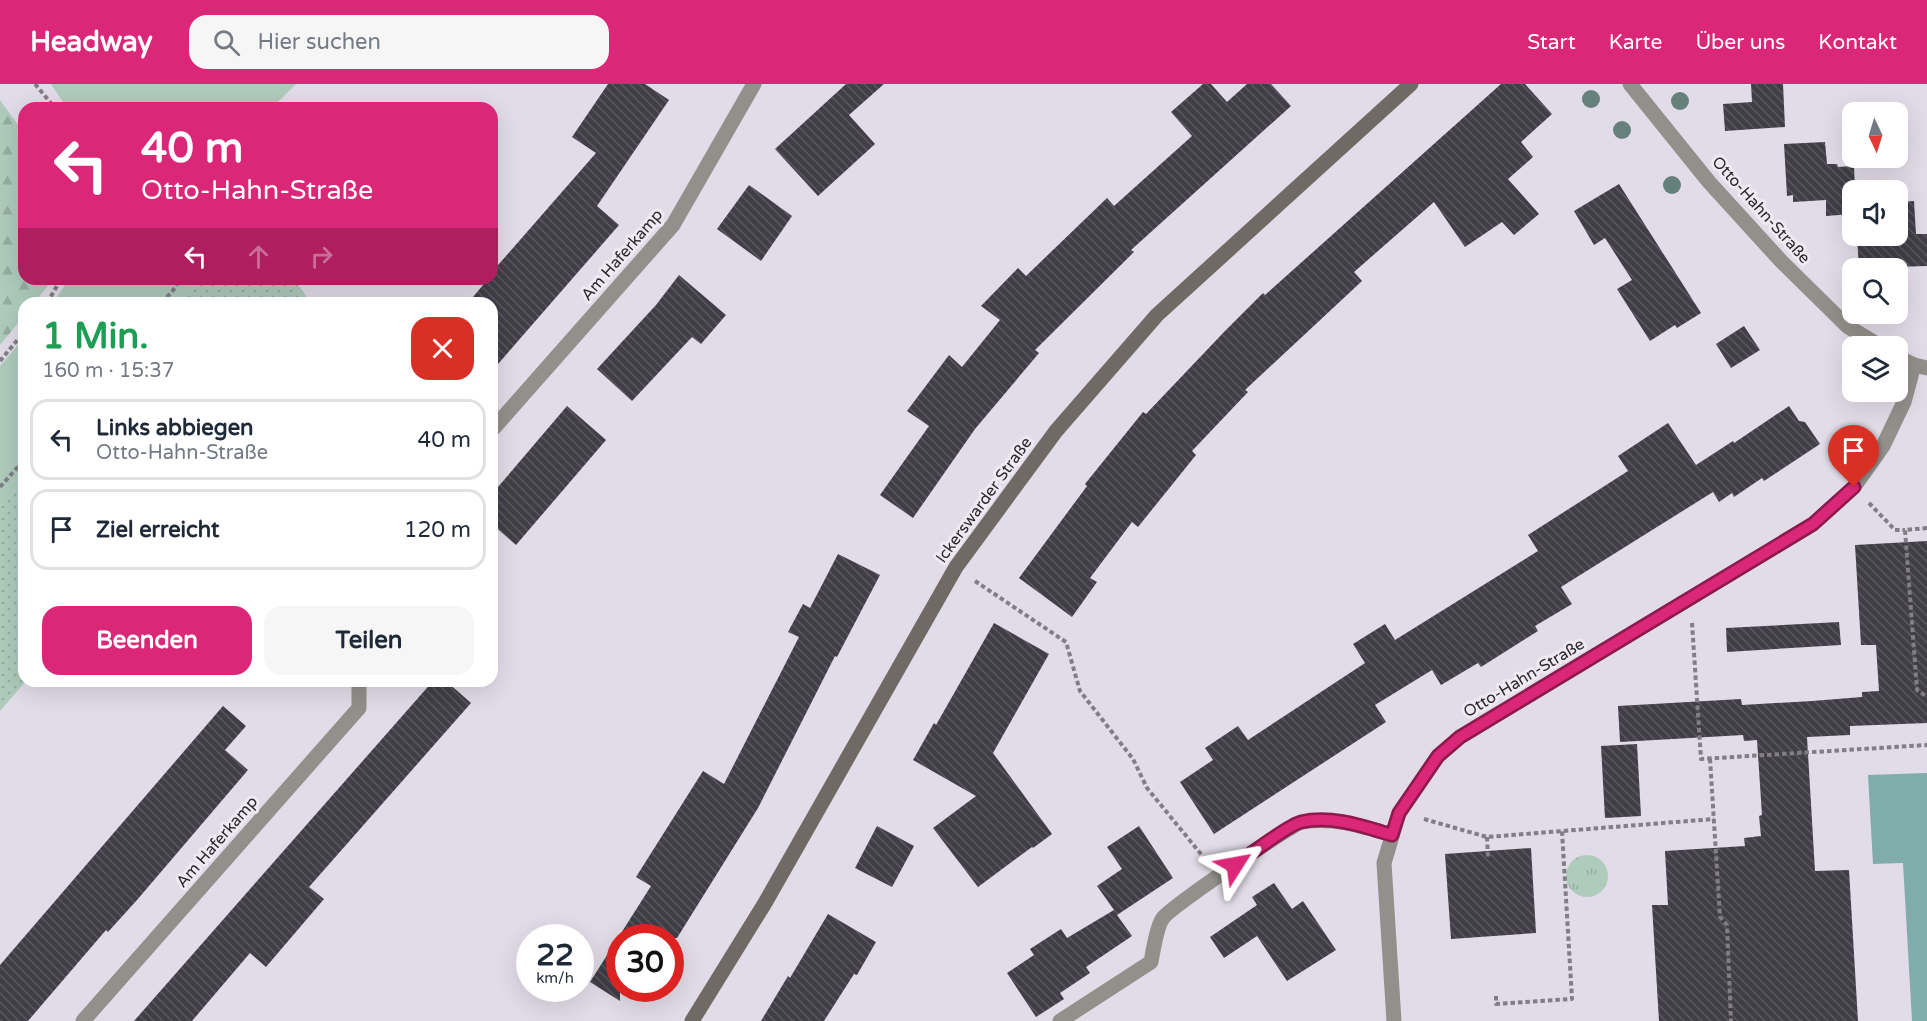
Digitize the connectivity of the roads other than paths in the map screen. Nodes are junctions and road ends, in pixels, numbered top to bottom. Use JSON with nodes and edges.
{"nodes":[{"id":1,"x":754,"y":84,"type":"edge"},
{"id":2,"x":1411,"y":84,"type":"edge"},
{"id":3,"x":1630,"y":84,"type":"edge"},
{"id":4,"x":1864,"y":336,"type":"edge"},
{"id":5,"x":1920,"y":367,"type":"edge"},
{"id":6,"x":498,"y":423,"type":"edge"},
{"id":7,"x":358,"y":687,"type":"edge"},
{"id":8,"x":1392,"y":835,"type":"junction"},
{"id":9,"x":83,"y":1021,"type":"edge"},
{"id":10,"x":692,"y":1021,"type":"edge"},
{"id":11,"x":1060,"y":1021,"type":"edge"},
{"id":12,"x":1394,"y":1021,"type":"edge"}],
"edges":[{"from":1,"to":6,"type":"street","name":"Am Haferkamp"},
{"from":2,"to":10,"type":"main road","name":"Ickerswarder Straße"},
{"from":3,"to":4,"type":"street","name":"Otto-Hahn-Straße"},
{"from":5,"to":8,"type":"street","name":"Otto-Hahn-Straße"},
{"from":7,"to":9,"type":"street","name":"Am Haferkamp"},
{"from":8,"to":11,"type":"street"},
{"from":8,"to":12,"type":"street","name":"Otto-Hahn-Straße"}]}
